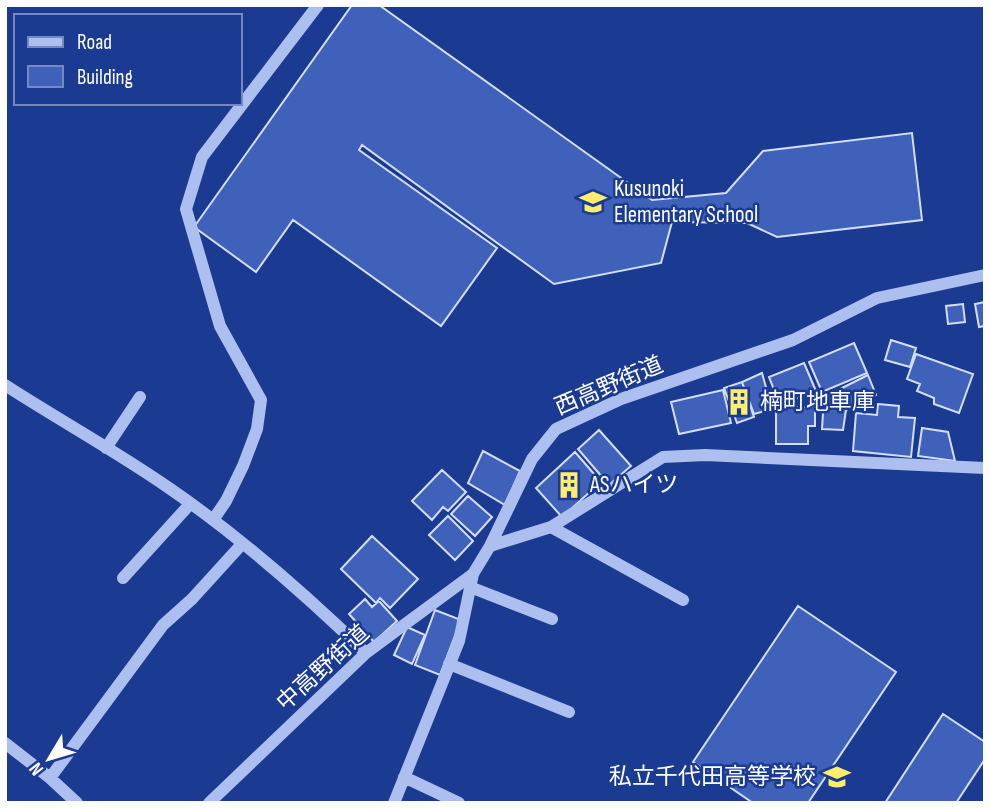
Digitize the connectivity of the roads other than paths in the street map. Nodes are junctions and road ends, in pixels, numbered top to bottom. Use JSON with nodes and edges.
{"nodes":[{"id":1,"x":318,"y":5,"type":"edge"},
{"id":2,"x":242,"y":105,"type":"edge"},
{"id":3,"x":242,"y":105,"type":"edge"},
{"id":4,"x":985,"y":275,"type":"edge"},
{"id":5,"x":5,"y":385,"type":"edge"},
{"id":6,"x":140,"y":397,"type":"dead end"},
{"id":7,"x":106,"y":448,"type":"junction"},
{"id":8,"x":985,"y":468,"type":"edge"},
{"id":9,"x":190,"y":504,"type":"junction"},
{"id":10,"x":213,"y":520,"type":"junction"},
{"id":11,"x":551,"y":527,"type":"junction"},
{"id":12,"x":242,"y":544,"type":"junction"},
{"id":13,"x":490,"y":546,"type":"junction"},
{"id":14,"x":123,"y":578,"type":"dead end"},
{"id":15,"x":471,"y":581,"type":"junction"},
{"id":16,"x":683,"y":600,"type":"dead end"},
{"id":17,"x":552,"y":618,"type":"dead end"},
{"id":18,"x":366,"y":653,"type":"junction"},
{"id":19,"x":449,"y":664,"type":"junction"},
{"id":20,"x":569,"y":712,"type":"dead end"},
{"id":21,"x":5,"y":743,"type":"edge"},
{"id":22,"x":404,"y":777,"type":"junction"},
{"id":23,"x":50,"y":778,"type":"junction"},
{"id":24,"x":77,"y":803,"type":"edge"},
{"id":25,"x":209,"y":803,"type":"edge"},
{"id":26,"x":394,"y":803,"type":"edge"},
{"id":27,"x":459,"y":803,"type":"edge"}],
"edges":[{"from":1,"to":3,"type":"street"},
{"from":2,"to":10,"type":"street"},
{"from":4,"to":13,"type":"street","name":"西高野街道"},
{"from":5,"to":7,"type":"street"},
{"from":6,"to":7,"type":"street"},
{"from":7,"to":9,"type":"street"},
{"from":8,"to":11,"type":"street"},
{"from":9,"to":10,"type":"street"},
{"from":9,"to":14,"type":"street"},
{"from":10,"to":12,"type":"street"},
{"from":11,"to":13,"type":"street"},
{"from":11,"to":16,"type":"street"},
{"from":12,"to":18,"type":"street"},
{"from":12,"to":23,"type":"street"},
{"from":13,"to":15,"type":"street","name":"西高野街道"},
{"from":15,"to":17,"type":"street"},
{"from":15,"to":18,"type":"street","name":"中高野街道"},
{"from":15,"to":19,"type":"street","name":"西高野街道"},
{"from":18,"to":25,"type":"street","name":"中高野街道"},
{"from":19,"to":20,"type":"street"},
{"from":19,"to":22,"type":"street","name":"西高野街道"},
{"from":21,"to":23,"type":"street"},
{"from":22,"to":26,"type":"street","name":"西高野街道"},
{"from":22,"to":27,"type":"street"},
{"from":23,"to":24,"type":"street"}]}
